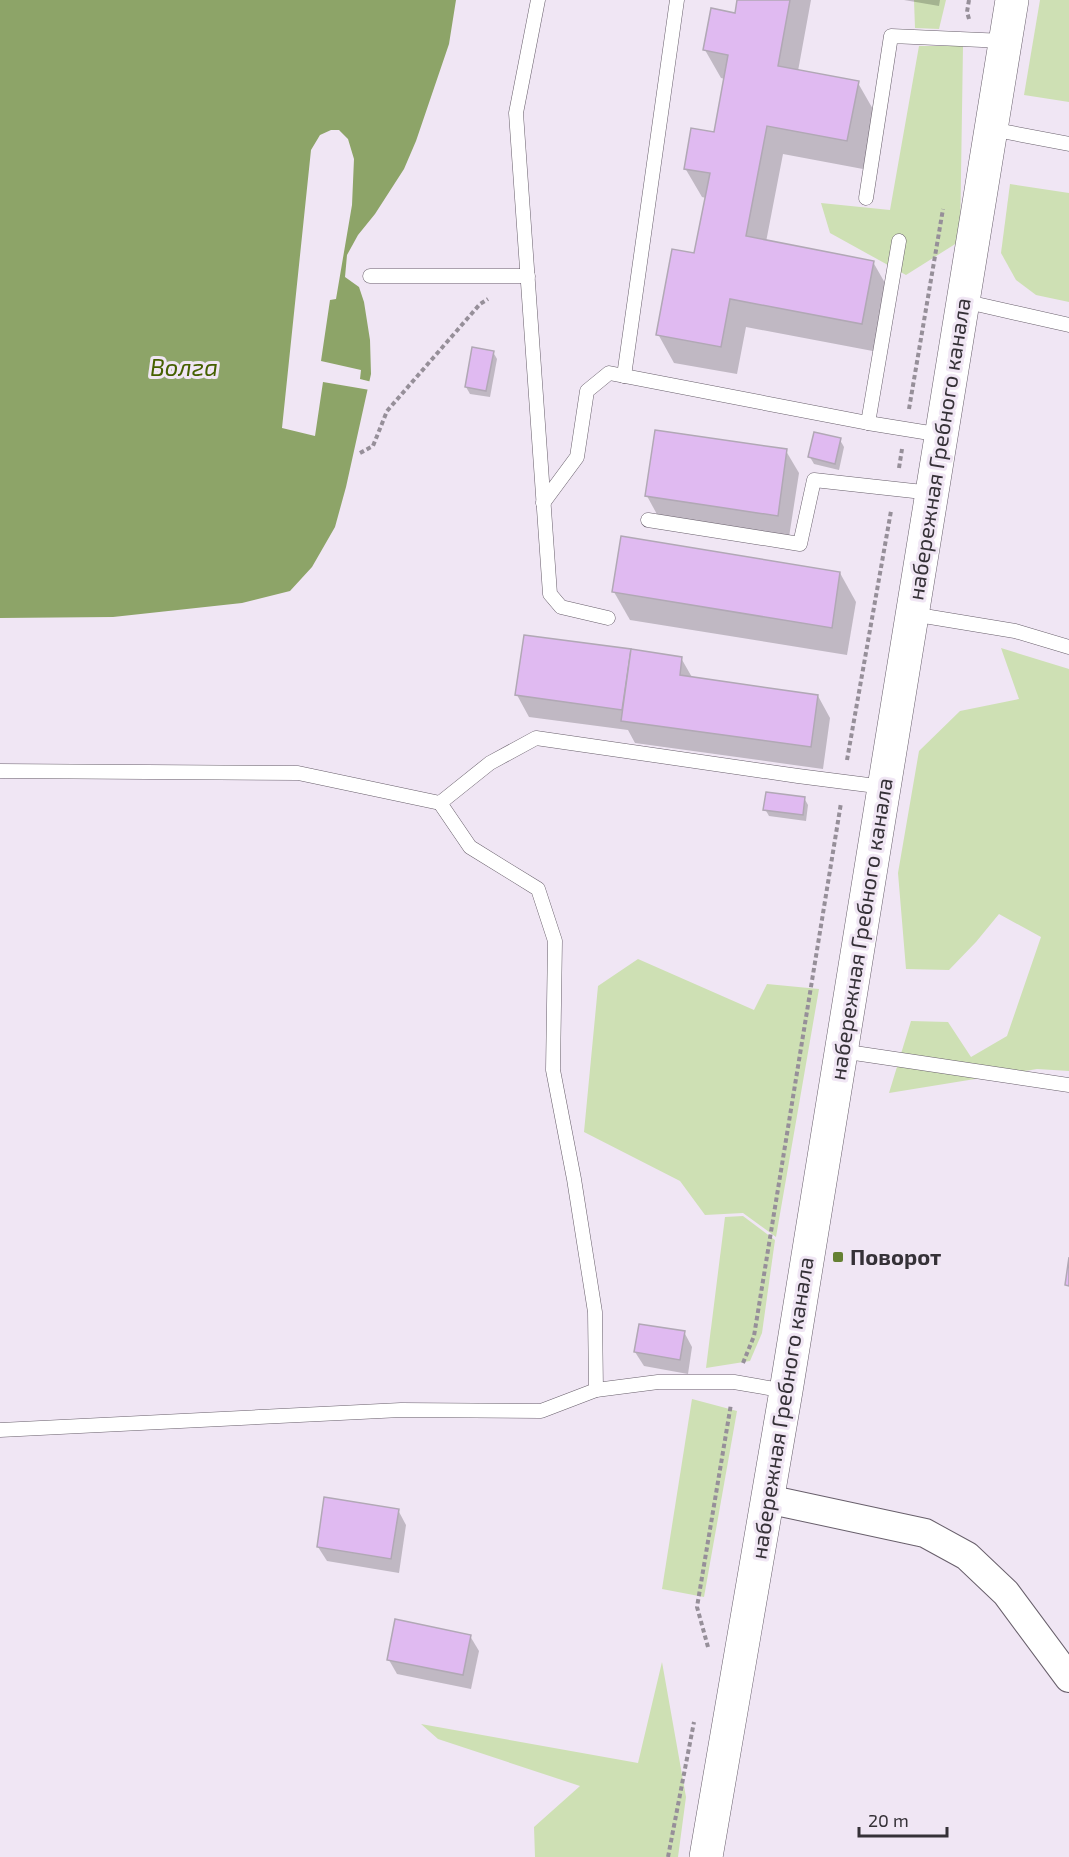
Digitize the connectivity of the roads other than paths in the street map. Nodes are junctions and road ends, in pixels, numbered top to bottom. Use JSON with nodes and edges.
{"nodes":[{"id":1,"x":538,"y":0,"type":"edge"},
{"id":2,"x":677,"y":0,"type":"edge"},
{"id":3,"x":1012,"y":0,"type":"edge"},
{"id":4,"x":1005,"y":41,"type":"junction"},
{"id":5,"x":991,"y":129,"type":"junction"},
{"id":6,"x":1069,"y":144,"type":"edge"},
{"id":7,"x":866,"y":198,"type":"dead end"},
{"id":8,"x":899,"y":241,"type":"dead end"},
{"id":9,"x":370,"y":276,"type":"dead end"},
{"id":10,"x":528,"y":276,"type":"junction"},
{"id":11,"x":963,"y":301,"type":"junction"},
{"id":12,"x":1069,"y":325,"type":"edge"},
{"id":13,"x":624,"y":376,"type":"junction"},
{"id":14,"x":868,"y":423,"type":"junction"},
{"id":15,"x":942,"y":435,"type":"junction"},
{"id":16,"x":932,"y":493,"type":"junction"},
{"id":17,"x":543,"y":504,"type":"junction"},
{"id":18,"x":648,"y":520,"type":"dead end"},
{"id":19,"x":912,"y":614,"type":"junction"},
{"id":20,"x":608,"y":618,"type":"dead end"},
{"id":21,"x":1069,"y":647,"type":"edge"},
{"id":22,"x":0,"y":771,"type":"edge"},
{"id":23,"x":884,"y":787,"type":"junction"},
{"id":24,"x":440,"y":803,"type":"junction"},
{"id":25,"x":841,"y":1051,"type":"junction"},
{"id":26,"x":1069,"y":1085,"type":"edge"},
{"id":27,"x":596,"y":1390,"type":"junction"},
{"id":28,"x":786,"y":1390,"type":"junction"},
{"id":29,"x":0,"y":1430,"type":"edge"},
{"id":30,"x":767,"y":1499,"type":"junction"},
{"id":31,"x":1069,"y":1678,"type":"edge"},
{"id":32,"x":706,"y":1857,"type":"edge"}],
"edges":[{"from":1,"to":10,"type":"lane"},
{"from":2,"to":13,"type":"lane"},
{"from":3,"to":4,"type":"street","name":"набережная Гребного канала"},
{"from":4,"to":5,"type":"street","name":"набережная Гребного канала"},
{"from":4,"to":7,"type":"lane"},
{"from":5,"to":6,"type":"lane"},
{"from":5,"to":11,"type":"street","name":"набережная Гребного канала"},
{"from":8,"to":14,"type":"lane"},
{"from":9,"to":10,"type":"lane"},
{"from":10,"to":17,"type":"lane"},
{"from":11,"to":12,"type":"lane"},
{"from":11,"to":15,"type":"street","name":"набережная Гребного канала"},
{"from":13,"to":14,"type":"lane"},
{"from":13,"to":17,"type":"lane"},
{"from":14,"to":15,"type":"lane"},
{"from":15,"to":16,"type":"street","name":"набережная Гребного канала"},
{"from":16,"to":18,"type":"lane"},
{"from":16,"to":19,"type":"street","name":"набережная Гребного канала"},
{"from":17,"to":20,"type":"lane"},
{"from":19,"to":21,"type":"lane"},
{"from":19,"to":23,"type":"street","name":"набережная Гребного канала"},
{"from":22,"to":24,"type":"lane"},
{"from":23,"to":24,"type":"lane"},
{"from":23,"to":25,"type":"street","name":"набережная Гребного канала"},
{"from":24,"to":27,"type":"lane"},
{"from":25,"to":26,"type":"lane"},
{"from":25,"to":28,"type":"street","name":"набережная Гребного канала"},
{"from":27,"to":28,"type":"lane"},
{"from":27,"to":29,"type":"lane"},
{"from":28,"to":30,"type":"street","name":"набережная Гребного канала"},
{"from":30,"to":31,"type":"street"},
{"from":30,"to":32,"type":"street","name":"набережная Гребного канала"}]}
